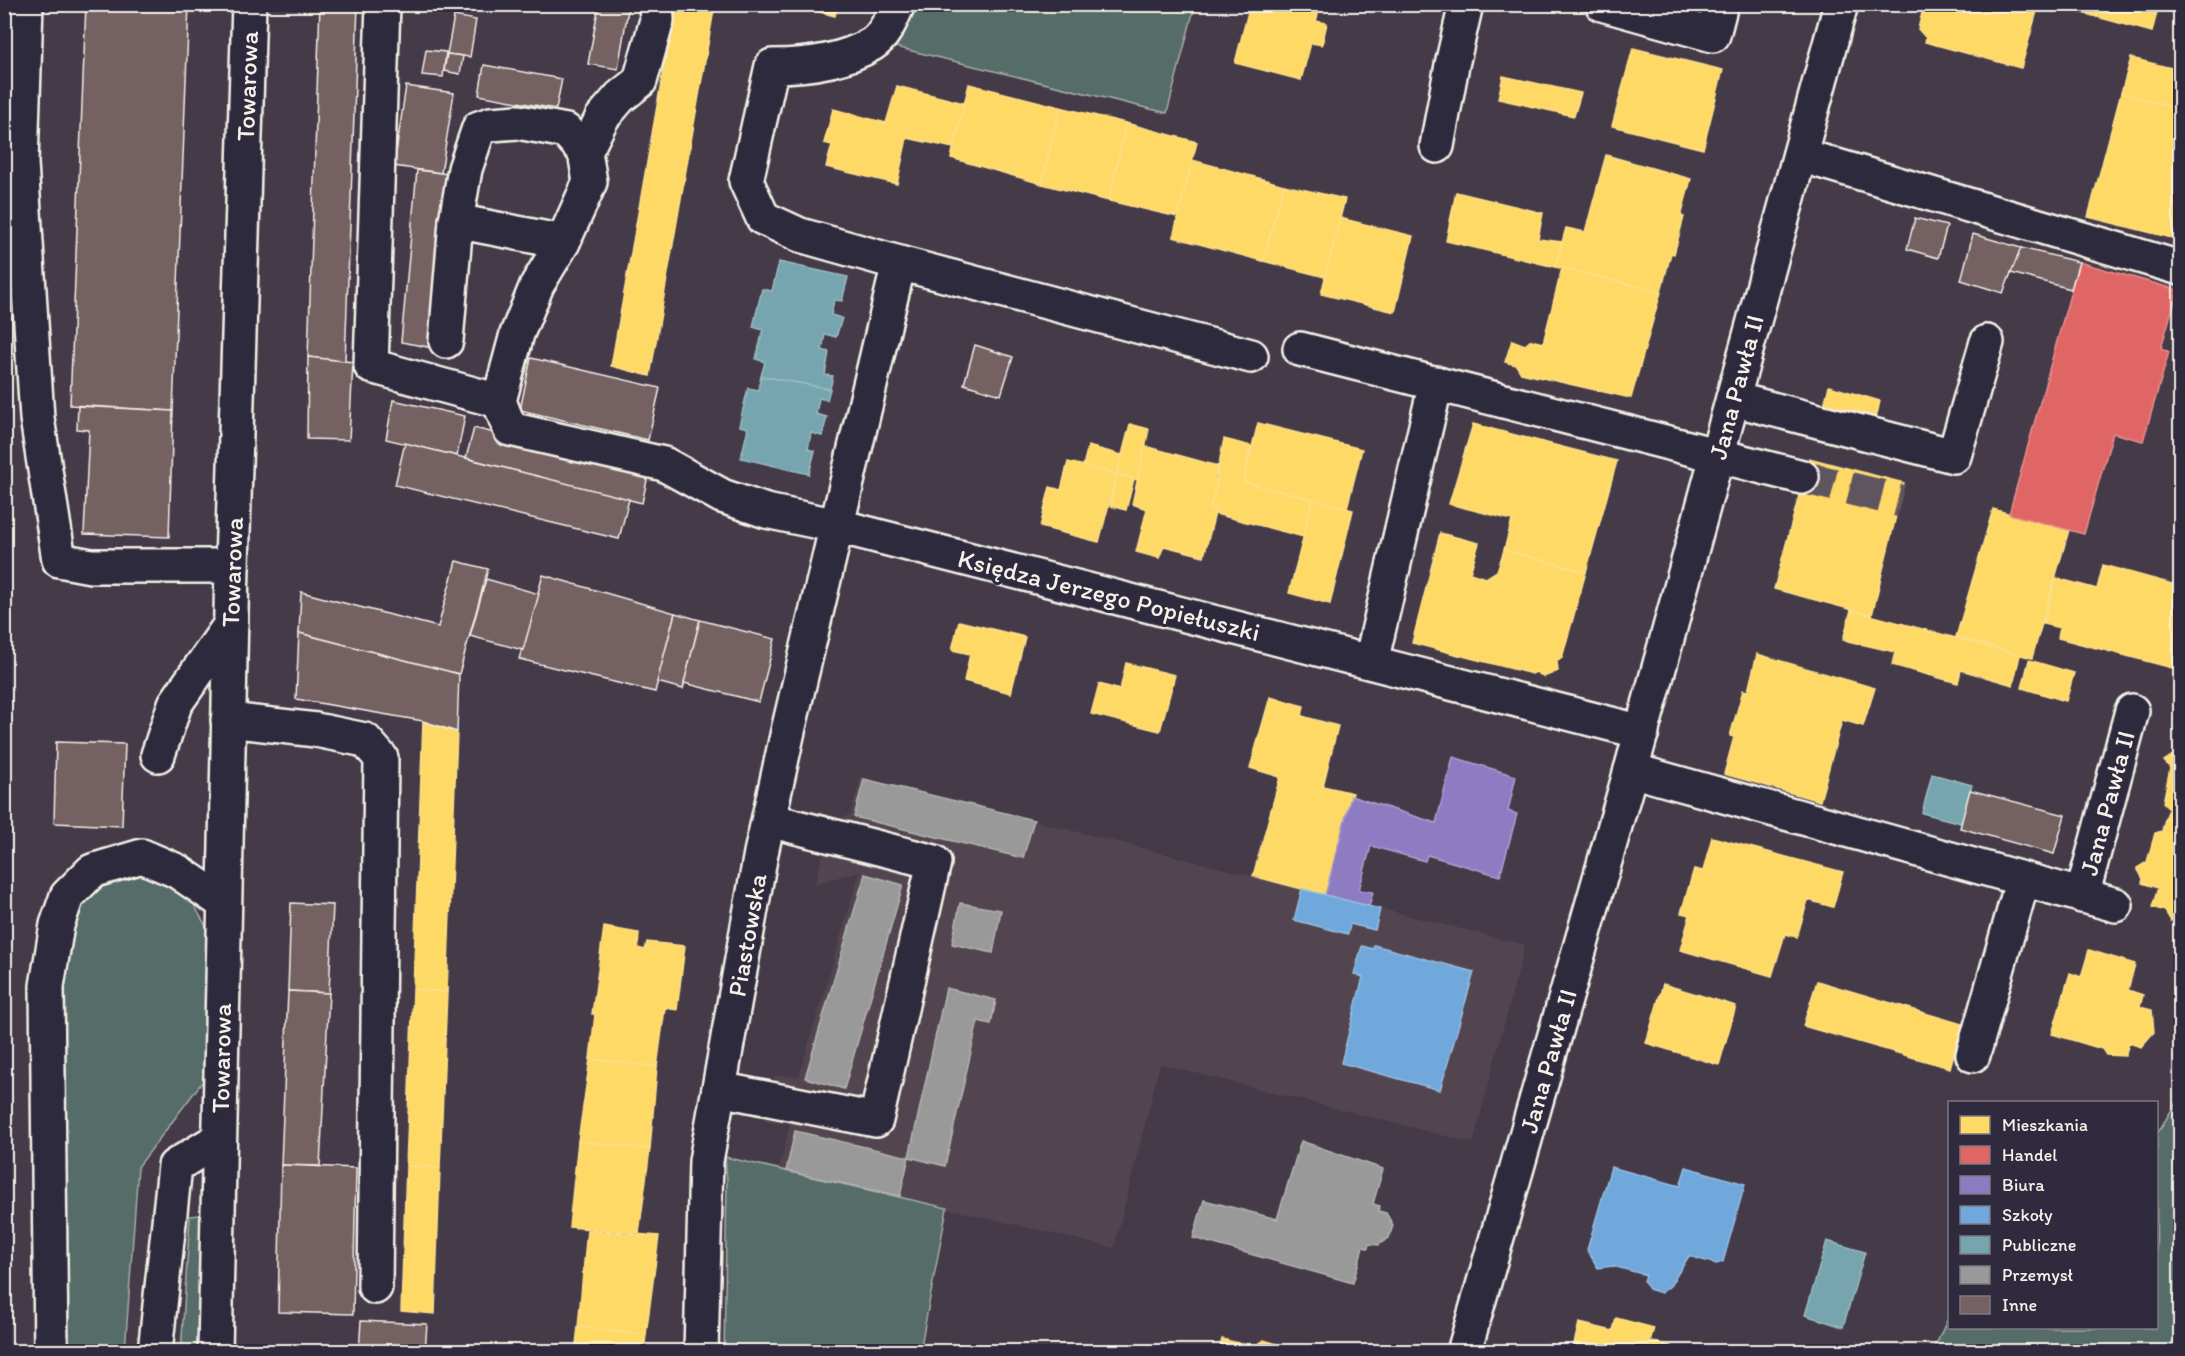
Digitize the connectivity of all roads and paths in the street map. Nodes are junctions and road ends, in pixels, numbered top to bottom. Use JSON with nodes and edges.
{"nodes":[{"id":1,"x":26,"y":4,"type":"edge"},
{"id":2,"x":249,"y":4,"type":"edge"},
{"id":3,"x":383,"y":4,"type":"edge"},
{"id":4,"x":656,"y":4,"type":"edge"},
{"id":5,"x":898,"y":4,"type":"edge"},
{"id":6,"x":1467,"y":4,"type":"edge"},
{"id":7,"x":1602,"y":4,"type":"edge"},
{"id":8,"x":1721,"y":4,"type":"edge"},
{"id":9,"x":1841,"y":4,"type":"edge"},
{"id":10,"x":1437,"y":146,"type":"dead end"},
{"id":11,"x":585,"y":152,"type":"junction"},
{"id":12,"x":1800,"y":155,"type":"junction"},
{"id":13,"x":456,"y":222,"type":"junction"},
{"id":14,"x":563,"y":242,"type":"junction"},
{"id":15,"x":899,"y":263,"type":"junction"},
{"id":16,"x":2181,"y":268,"type":"edge"},
{"id":17,"x":446,"y":341,"type":"dead end"},
{"id":18,"x":1987,"y":342,"type":"dead end"},
{"id":19,"x":1300,"y":349,"type":"dead end"},
{"id":20,"x":1251,"y":356,"type":"dead end"},
{"id":21,"x":1436,"y":383,"type":"junction"},
{"id":22,"x":1733,"y":399,"type":"junction"},
{"id":23,"x":499,"y":401,"type":"junction"},
{"id":24,"x":1718,"y":455,"type":"junction"},
{"id":25,"x":1802,"y":477,"type":"tunnel mouth"},
{"id":26,"x":838,"y":526,"type":"junction"},
{"id":27,"x":232,"y":566,"type":"junction"},
{"id":28,"x":231,"y":624,"type":"junction"},
{"id":29,"x":1371,"y":662,"type":"junction"},
{"id":30,"x":2132,"y":711,"type":"dead end"},
{"id":31,"x":228,"y":720,"type":"junction"},
{"id":32,"x":1642,"y":732,"type":"junction"},
{"id":33,"x":158,"y":755,"type":"dead end"},
{"id":34,"x":1631,"y":770,"type":"junction"},
{"id":35,"x":769,"y":820,"type":"junction"},
{"id":36,"x":2023,"y":879,"type":"junction"},
{"id":37,"x":2082,"y":896,"type":"junction"},
{"id":38,"x":224,"y":903,"type":"junction"},
{"id":39,"x":2116,"y":905,"type":"dead end"},
{"id":40,"x":1973,"y":1055,"type":"dead end"},
{"id":41,"x":719,"y":1089,"type":"junction"},
{"id":42,"x":219,"y":1139,"type":"junction"},
{"id":43,"x":375,"y":1287,"type":"dead end"},
{"id":44,"x":51,"y":1352,"type":"edge"},
{"id":45,"x":155,"y":1352,"type":"edge"},
{"id":46,"x":214,"y":1352,"type":"edge"},
{"id":47,"x":701,"y":1352,"type":"edge"},
{"id":48,"x":1464,"y":1352,"type":"edge"}],
"edges":[{"from":1,"to":27,"type":"street"},
{"from":2,"to":27,"type":"street","name":"Towarowa"},
{"from":3,"to":23,"type":"street"},
{"from":4,"to":11,"type":"street"},
{"from":5,"to":15,"type":"street"},
{"from":6,"to":10,"type":"street"},
{"from":7,"to":8,"type":"street"},
{"from":9,"to":12,"type":"street","name":"Jana Pawła II"},
{"from":11,"to":13,"type":"street"},
{"from":11,"to":14,"type":"street"},
{"from":12,"to":16,"type":"street"},
{"from":12,"to":22,"type":"street","name":"Jana Pawła II"},
{"from":13,"to":14,"type":"street"},
{"from":13,"to":17,"type":"street"},
{"from":14,"to":23,"type":"street"},
{"from":15,"to":20,"type":"street"},
{"from":15,"to":26,"type":"street"},
{"from":18,"to":22,"type":"street"},
{"from":19,"to":21,"type":"street"},
{"from":21,"to":24,"type":"street"},
{"from":21,"to":29,"type":"street"},
{"from":22,"to":24,"type":"street","name":"Jana Pawła II"},
{"from":23,"to":26,"type":"street","name":"Księdza Jerzego Popiełuszki"},
{"from":24,"to":25,"type":"street"},
{"from":24,"to":32,"type":"street","name":"Jana Pawła II"},
{"from":26,"to":29,"type":"street","name":"Księdza Jerzego Popiełuszki"},
{"from":26,"to":35,"type":"street","name":"Piastowska"},
{"from":27,"to":28,"type":"street","name":"Towarowa"},
{"from":28,"to":31,"type":"street","name":"Towarowa"},
{"from":28,"to":33,"type":"street"},
{"from":29,"to":32,"type":"street","name":"Księdza Jerzego Popiełuszki"},
{"from":30,"to":37,"type":"street","name":"Jana Pawła II"},
{"from":31,"to":38,"type":"street","name":"Towarowa"},
{"from":31,"to":43,"type":"street"},
{"from":32,"to":34,"type":"street","name":"Jana Pawła II"},
{"from":34,"to":36,"type":"street","name":"Jana Pawła II"},
{"from":34,"to":48,"type":"street","name":"Jana Pawła II"},
{"from":35,"to":41,"type":"street","name":"Piastowska"},
{"from":35,"to":41,"type":"street"},
{"from":36,"to":37,"type":"street","name":"Jana Pawła II"},
{"from":36,"to":40,"type":"street"},
{"from":37,"to":39,"type":"street","name":"Jana Pawła II"},
{"from":38,"to":42,"type":"street","name":"Towarowa"},
{"from":38,"to":44,"type":"street"},
{"from":41,"to":47,"type":"street","name":"Piastowska"},
{"from":42,"to":45,"type":"street","name":"Towarowa"},
{"from":42,"to":46,"type":"street","name":"Towarowa"}]}
